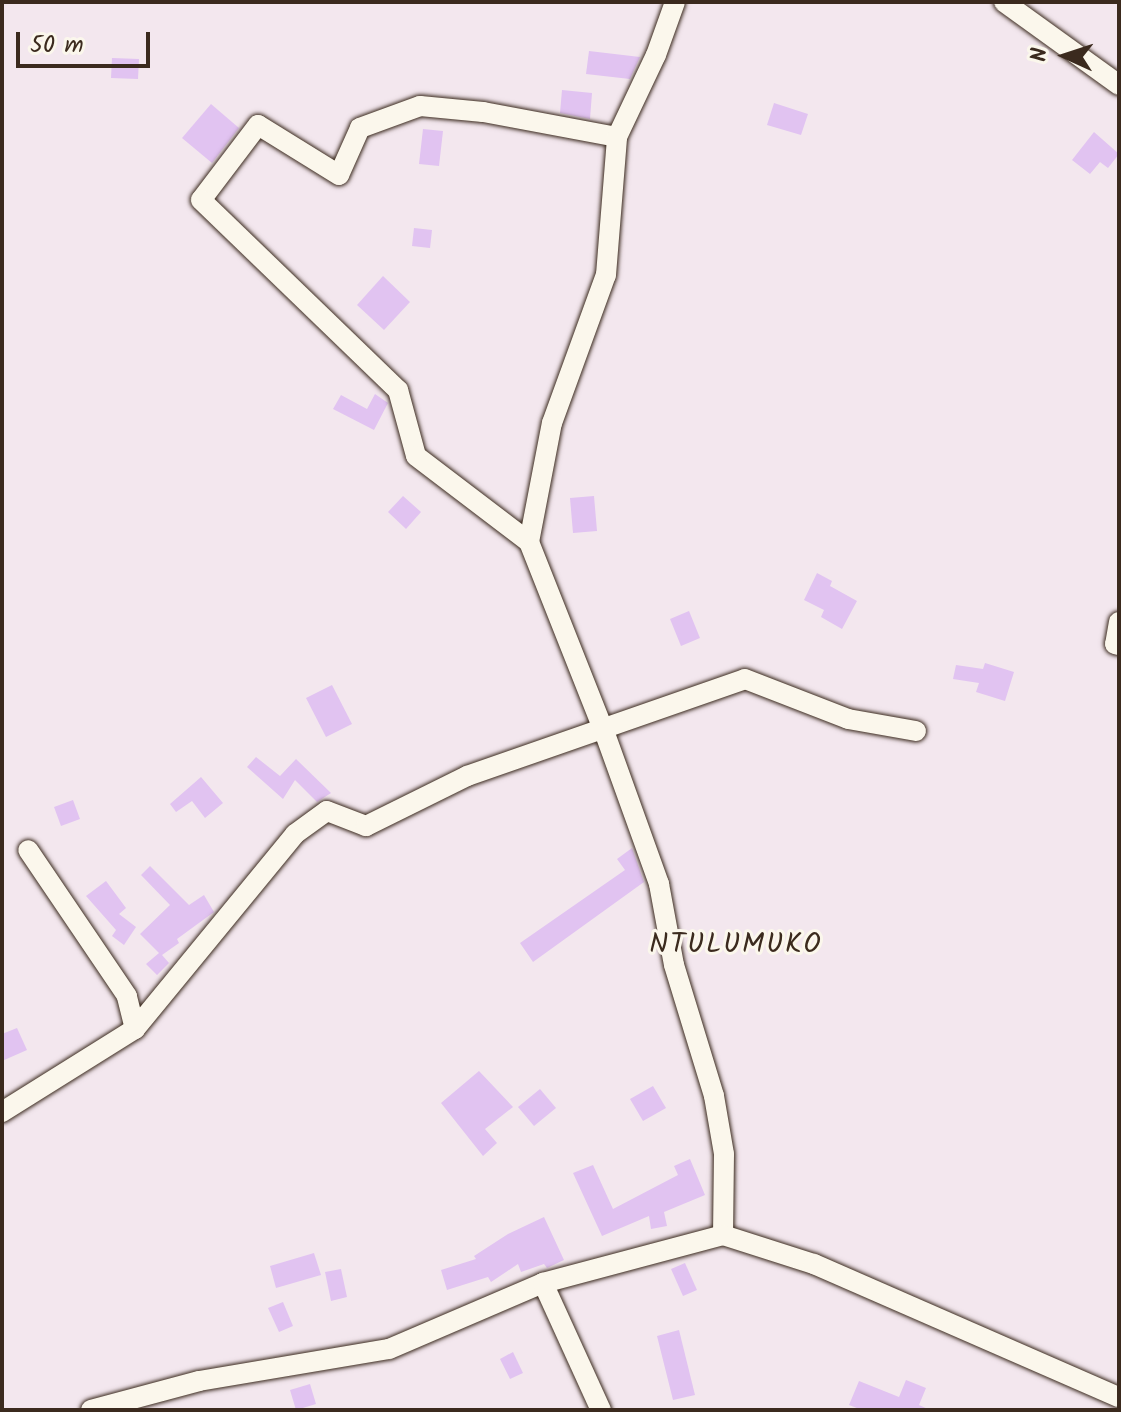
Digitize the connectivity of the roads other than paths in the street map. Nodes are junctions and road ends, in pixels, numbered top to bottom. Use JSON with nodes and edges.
{"nodes":[{"id":1,"x":675,"y":2,"type":"edge"},
{"id":2,"x":1004,"y":2,"type":"edge"},
{"id":3,"x":1119,"y":85,"type":"edge"},
{"id":4,"x":617,"y":137,"type":"junction"},
{"id":5,"x":529,"y":542,"type":"junction"},
{"id":6,"x":1119,"y":622,"type":"edge"},
{"id":7,"x":1119,"y":645,"type":"edge"},
{"id":8,"x":604,"y":731,"type":"junction"},
{"id":9,"x":916,"y":731,"type":"dead end"},
{"id":10,"x":28,"y":850,"type":"dead end"},
{"id":11,"x":135,"y":1029,"type":"junction"},
{"id":12,"x":2,"y":1112,"type":"edge"},
{"id":13,"x":723,"y":1235,"type":"junction"},
{"id":14,"x":543,"y":1283,"type":"junction"},
{"id":15,"x":1119,"y":1397,"type":"edge"},
{"id":16,"x":91,"y":1410,"type":"edge"},
{"id":17,"x":601,"y":1410,"type":"edge"}],
"edges":[{"from":1,"to":4,"type":"street"},
{"from":2,"to":3,"type":"street"},
{"from":4,"to":5,"type":"street"},
{"from":4,"to":5,"type":"street"},
{"from":5,"to":8,"type":"street"},
{"from":6,"to":7,"type":"street"},
{"from":8,"to":9,"type":"street"},
{"from":8,"to":11,"type":"street"},
{"from":8,"to":13,"type":"street"},
{"from":10,"to":11,"type":"street"},
{"from":11,"to":12,"type":"street"},
{"from":13,"to":14,"type":"street"},
{"from":13,"to":15,"type":"street"},
{"from":14,"to":16,"type":"street"},
{"from":14,"to":17,"type":"street"}]}
